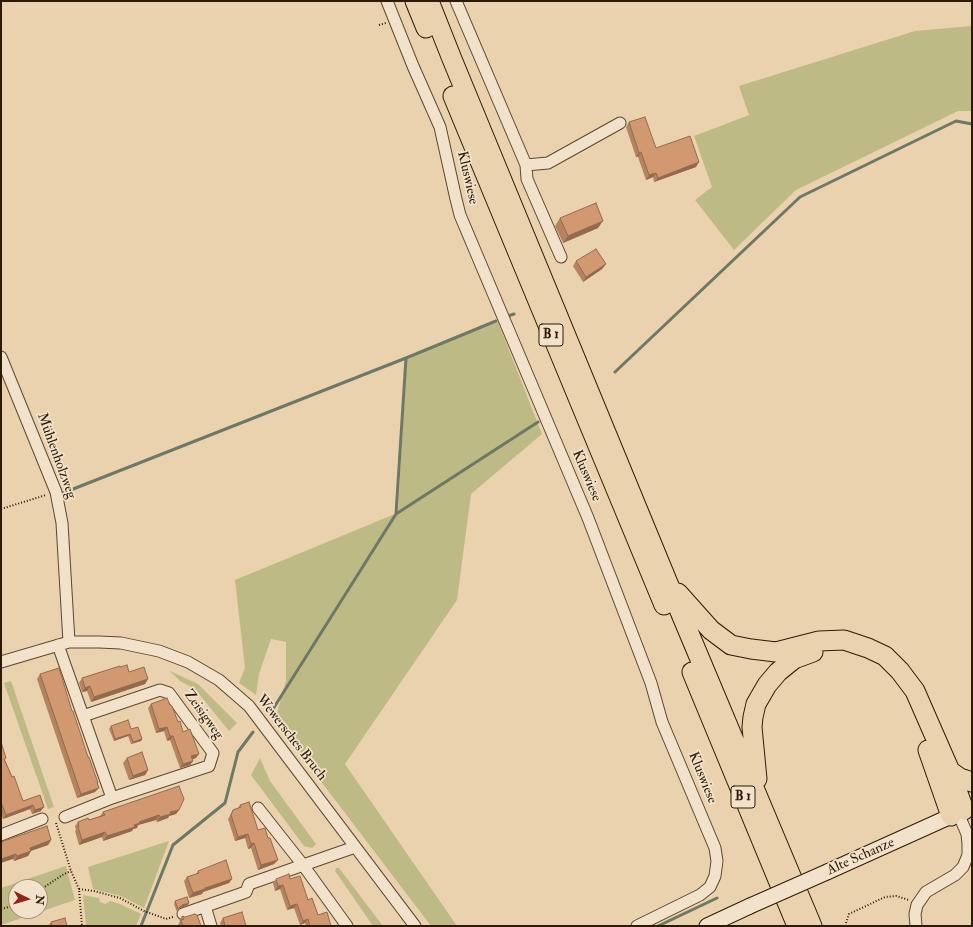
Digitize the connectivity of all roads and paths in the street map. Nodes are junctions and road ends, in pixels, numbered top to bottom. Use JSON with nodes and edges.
{"nodes":[{"id":1,"x":387,"y":1,"type":"edge"},
{"id":2,"x":415,"y":1,"type":"edge"},
{"id":3,"x":430,"y":1,"type":"edge"},
{"id":4,"x":456,"y":1,"type":"edge"},
{"id":5,"x":620,"y":123,"type":"dead end"},
{"id":6,"x":526,"y":165,"type":"junction"},
{"id":7,"x":561,"y":257,"type":"dead end"},
{"id":8,"x":1,"y":357,"type":"edge"},
{"id":9,"x":56,"y":492,"type":"junction"},
{"id":10,"x":1,"y":509,"type":"edge"},
{"id":11,"x":668,"y":583,"type":"junction"},
{"id":12,"x":70,"y":642,"type":"junction"},
{"id":13,"x":58,"y":645,"type":"junction"},
{"id":14,"x":1,"y":662,"type":"edge"},
{"id":15,"x":83,"y":716,"type":"junction"},
{"id":16,"x":950,"y":771,"type":"junction"},
{"id":17,"x":972,"y":782,"type":"edge"},
{"id":18,"x":112,"y":798,"type":"junction"},
{"id":19,"x":759,"y":798,"type":"junction"},
{"id":20,"x":258,"y":808,"type":"dead end"},
{"id":21,"x":961,"y":811,"type":"edge"},
{"id":22,"x":60,"y":817,"type":"joint"},
{"id":23,"x":42,"y":819,"type":"dead end"},
{"id":24,"x":1,"y":835,"type":"edge"},
{"id":25,"x":355,"y":846,"type":"junction"},
{"id":26,"x":303,"y":865,"type":"junction"},
{"id":27,"x":71,"y":871,"type":"junction"},
{"id":28,"x":48,"y":885,"type":"edge"},
{"id":29,"x":79,"y":889,"type":"junction"},
{"id":30,"x":917,"y":905,"type":"junction"},
{"id":31,"x":205,"y":906,"type":"junction"},
{"id":32,"x":183,"y":914,"type":"joint"},
{"id":33,"x":82,"y":926,"type":"edge"},
{"id":34,"x":211,"y":926,"type":"edge"},
{"id":35,"x":347,"y":926,"type":"edge"},
{"id":36,"x":414,"y":926,"type":"edge"},
{"id":37,"x":637,"y":926,"type":"edge"},
{"id":38,"x":707,"y":926,"type":"edge"},
{"id":39,"x":797,"y":926,"type":"edge"},
{"id":40,"x":812,"y":926,"type":"edge"},
{"id":41,"x":846,"y":926,"type":"edge"},
{"id":42,"x":916,"y":926,"type":"edge"}],
"edges":[{"from":1,"to":37,"type":"street","name":"Kluswiese"},
{"from":2,"to":39,"type":"highway","number":"B 1"},
{"from":3,"to":11,"type":"highway","number":"B 1"},
{"from":4,"to":6,"type":"street"},
{"from":5,"to":6,"type":"street"},
{"from":6,"to":7,"type":"street"},
{"from":8,"to":9,"type":"street","name":"Mühlenholzweg"},
{"from":9,"to":10,"type":"path"},
{"from":9,"to":12,"type":"street","name":"Mühlenholzweg"},
{"from":11,"to":16,"type":"highway"},
{"from":11,"to":19,"type":"highway","number":"B 1"},
{"from":12,"to":13,"type":"street","name":"Wewersches Bruch"},
{"from":12,"to":25,"type":"street","name":"Wewersches Bruch"},
{"from":13,"to":14,"type":"street","name":"Wewersches Bruch"},
{"from":13,"to":15,"type":"street"},
{"from":15,"to":18,"type":"street"},
{"from":15,"to":18,"type":"street","name":"Zeisigweg"},
{"from":16,"to":17,"type":"highway"},
{"from":16,"to":21,"type":"highway"},
{"from":18,"to":22,"type":"street","name":"Zeisigweg"},
{"from":19,"to":21,"type":"highway"},
{"from":19,"to":40,"type":"highway","number":"B 1"},
{"from":20,"to":26,"type":"street"},
{"from":21,"to":30,"type":"street"},
{"from":21,"to":38,"type":"street","name":"Alte Schanze","bridge":true},
{"from":22,"to":27,"type":"path"},
{"from":23,"to":24,"type":"street"},
{"from":25,"to":26,"type":"street"},
{"from":25,"to":36,"type":"street","name":"Wewersches Bruch"},
{"from":26,"to":31,"type":"street"},
{"from":26,"to":35,"type":"street"},
{"from":27,"to":28,"type":"path"},
{"from":27,"to":29,"type":"path"},
{"from":29,"to":32,"type":"path"},
{"from":29,"to":33,"type":"path"},
{"from":30,"to":41,"type":"path"},
{"from":30,"to":42,"type":"street"},
{"from":31,"to":32,"type":"street"},
{"from":31,"to":34,"type":"street"}]}
